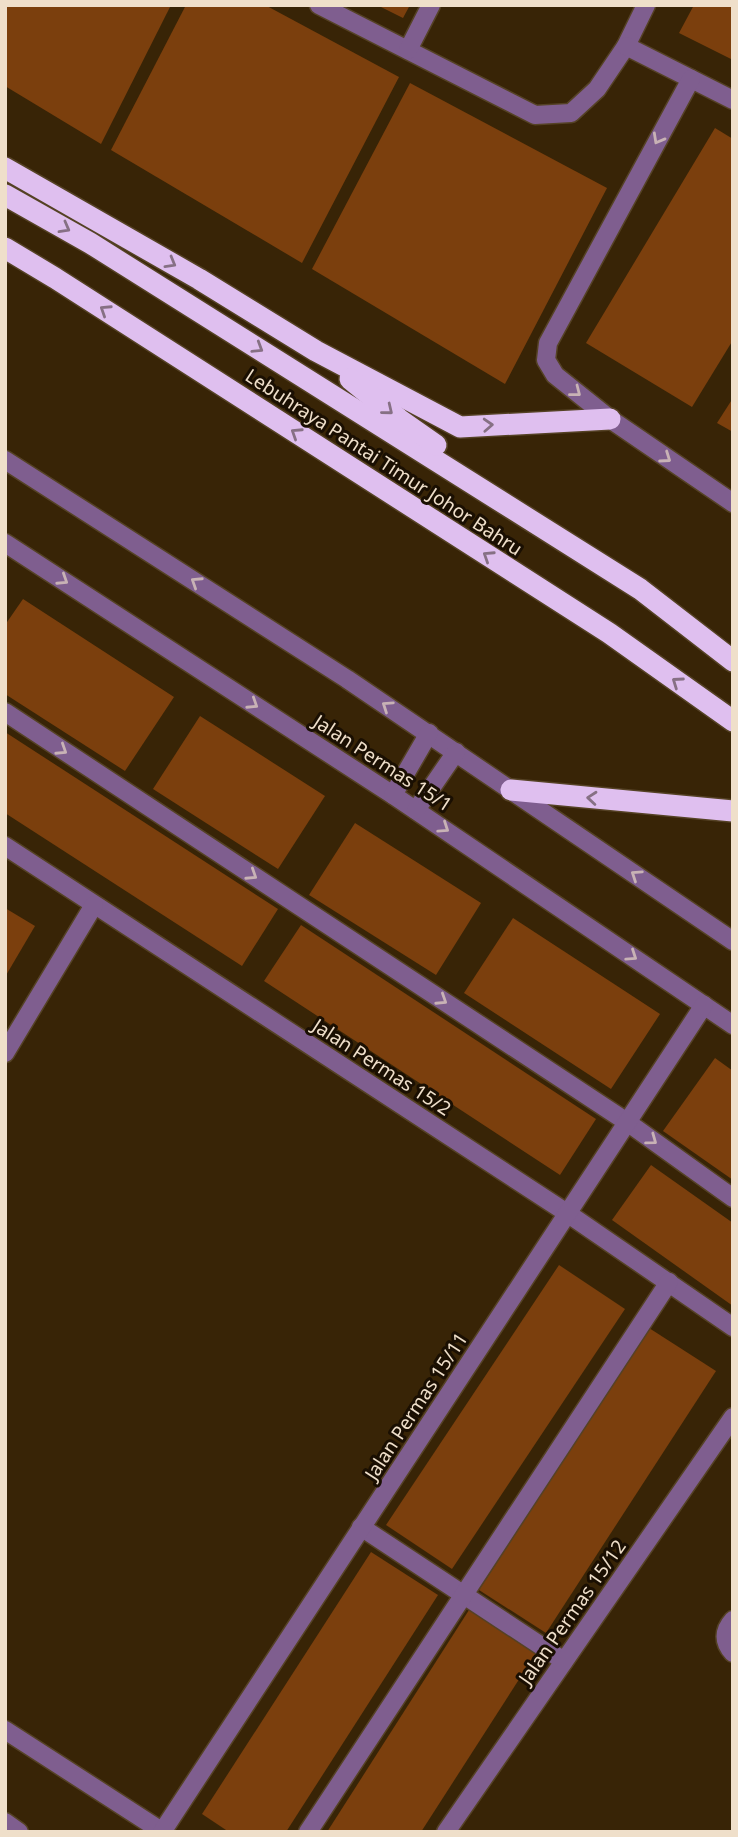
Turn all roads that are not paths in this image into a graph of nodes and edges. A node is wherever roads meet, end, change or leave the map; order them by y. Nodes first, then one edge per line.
1 (319, 5) edge
2 (431, 5) edge
3 (646, 5) edge
4 (626, 46) junction
5 (408, 51) junction
6 (691, 79) junction
7 (733, 100) edge
8 (5, 168) edge
9 (5, 195) edge
10 (5, 248) edge
11 (316, 351) junction
12 (610, 419) junction
13 (5, 460) edge
14 (733, 503) edge
15 (8, 549) edge
16 (640, 589) junction
17 (733, 661) edge
18 (5, 712) edge
19 (733, 721) edge
20 (429, 733) junction
21 (456, 752) junction
22 (511, 790) junction
23 (393, 794) junction
24 (416, 810) junction
25 (733, 811) edge
26 (5, 846) edge
27 (94, 905) junction
28 (733, 941) edge
29 (704, 1004) junction
30 (733, 1025) edge
31 (5, 1053) edge
32 (627, 1122) junction
33 (733, 1198) edge
34 (568, 1213) junction
35 (668, 1282) junction
36 (733, 1327) edge
37 (733, 1417) edge
38 (361, 1527) junction
39 (463, 1594) junction
40 (729, 1627) edge
41 (733, 1653) edge
42 (564, 1661) junction
43 (5, 1730) edge
44 (5, 1822) edge
45 (19, 1832) edge
46 (163, 1832) edge
47 (308, 1832) edge
48 (446, 1832) edge

1 - 5 street
2 - 5 street
3 - 4 street
4 - 5 street
4 - 6 street
6 - 7 street
6 -> 12 street
8 -> 11 highway
9 -> 16 highway, Lebuhraya Pantai Timur Johor Bahru
19 -> 10 highway, Lebuhraya Pantai Timur Johor Bahru
11 -> 12 highway
11 -> 16 highway
12 -> 14 street
20 -> 13 street
15 -> 23 street, Jalan Permas 15/1
16 - 17 highway, Lebuhraya Pantai Timur Johor Bahru
18 -> 32 street
20 - 21 street
20 - 23 street
21 - 22 street
21 - 24 street
25 -> 22 highway
28 -> 22 street
23 - 24 street, Jalan Permas 15/1
24 -> 29 street, Jalan Permas 15/1
26 - 27 street, Jalan Permas 15/2
27 - 31 street
27 - 34 street, Jalan Permas 15/2
29 - 30 street, Jalan Permas 15/1
29 - 32 street, Jalan Permas 15/11
32 -> 33 street
32 - 34 street, Jalan Permas 15/11
34 - 35 street, Jalan Permas 15/2
34 - 38 street, Jalan Permas 15/11
35 - 36 street, Jalan Permas 15/2
35 - 39 street
37 - 42 street, Jalan Permas 15/12
38 - 39 street
38 - 46 street, Jalan Permas 15/11
39 - 42 street
39 - 47 street
40 - 41 street
42 - 48 street, Jalan Permas 15/12
43 - 46 street
44 - 45 street

